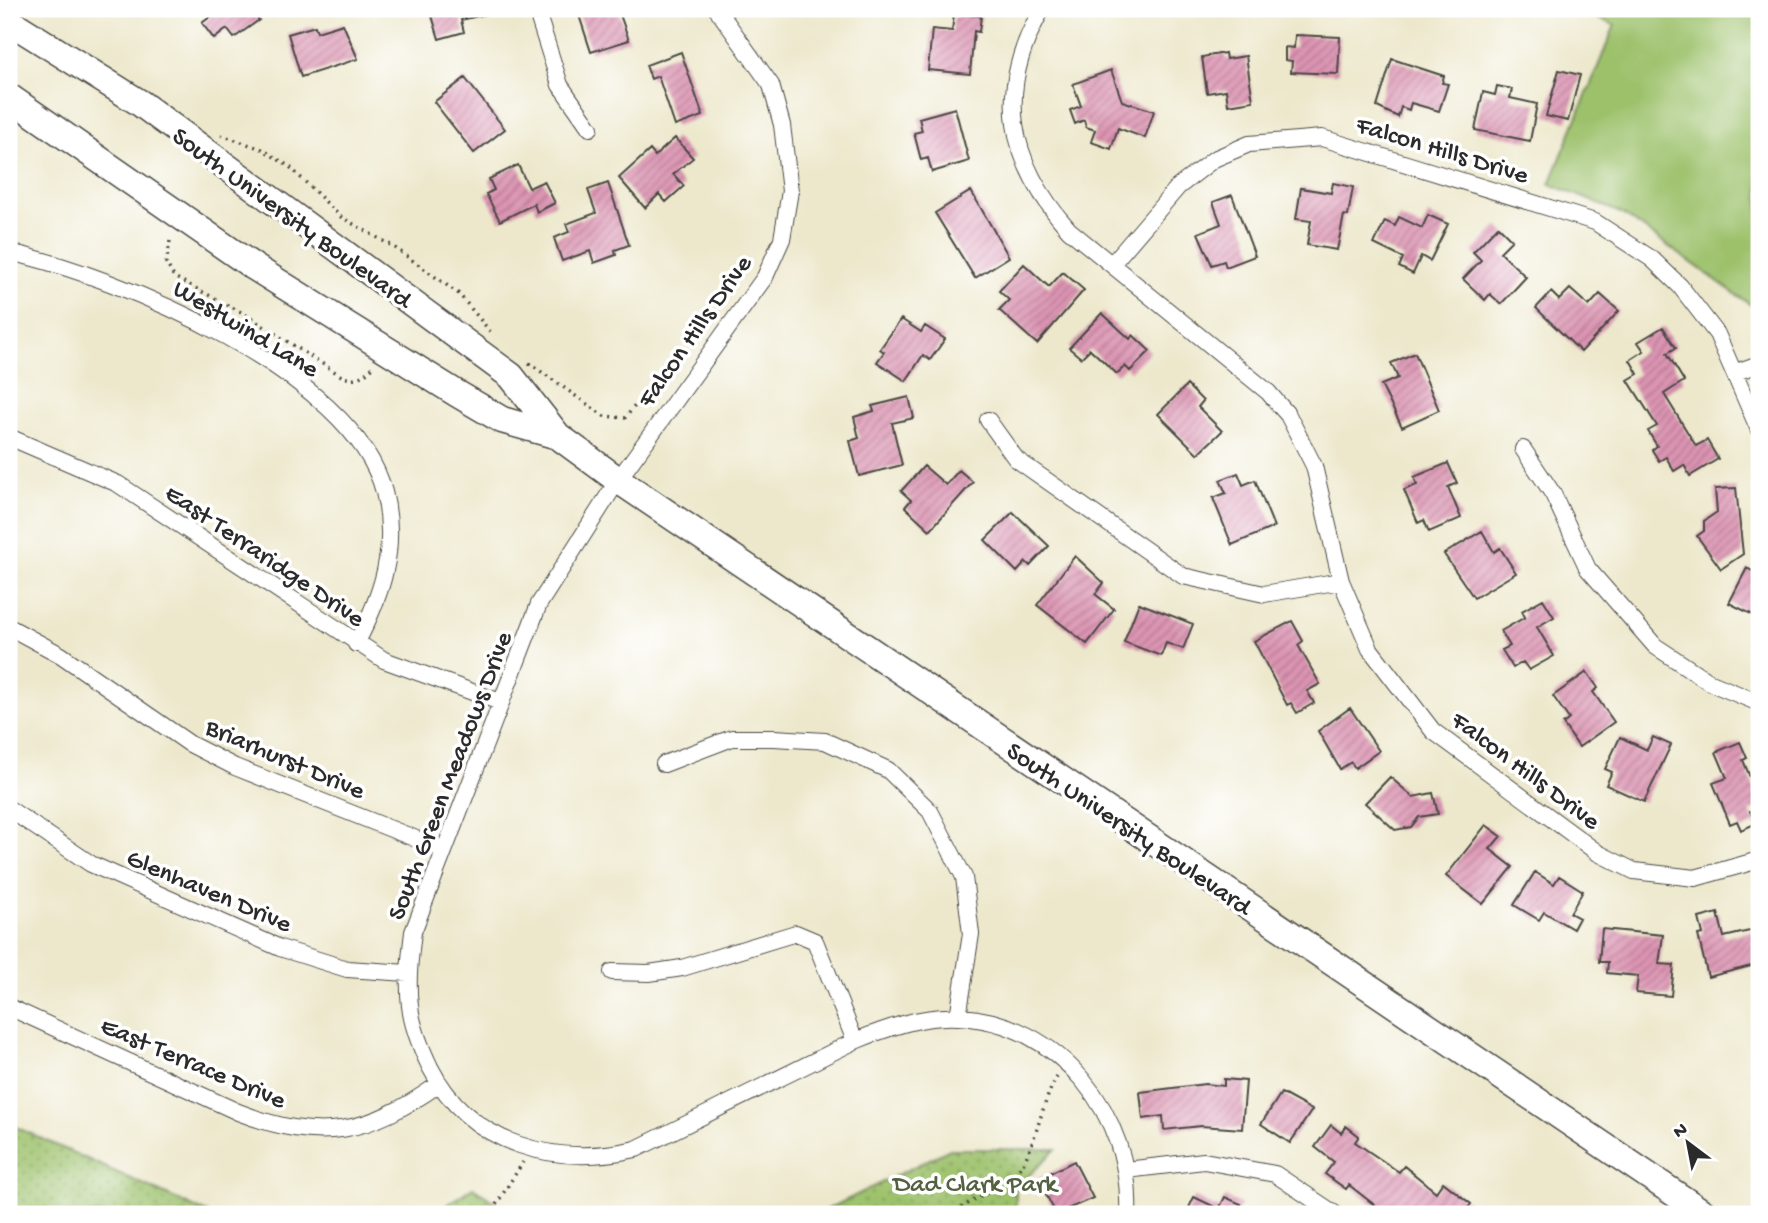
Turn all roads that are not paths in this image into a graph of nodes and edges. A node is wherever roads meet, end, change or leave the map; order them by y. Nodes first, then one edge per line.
1 (536, 9) edge
2 (717, 9) edge
3 (1042, 9) edge
4 (9, 21) edge
5 (9, 97) edge
6 (590, 128) dead end
7 (9, 253) edge
8 (1112, 264) junction
9 (1759, 364) edge
10 (1737, 372) junction
11 (988, 420) dead end
12 (1759, 430) edge
13 (558, 436) junction
14 (9, 437) edge
15 (1523, 449) dead end
16 (618, 480) junction
17 (1341, 581) junction
18 (9, 627) edge
19 (356, 644) junction
20 (500, 702) junction
21 (1759, 703) edge
22 (664, 764) dead end
23 (9, 809) edge
24 (444, 850) junction
25 (1759, 860) edge
26 (612, 972) dead end
27 (408, 973) junction
28 (9, 1007) edge
29 (958, 1017) junction
30 (855, 1041) junction
31 (439, 1084) junction
32 (1126, 1170) junction
33 (1128, 1214) edge
34 (1335, 1214) edge
35 (1704, 1214) edge

1 - 6 street
2 - 16 street, Falcon Hills Drive
3 - 8 street, Falcon Hills Drive
4 - 13 main road, South University Boulevard
5 - 13 main road, South University Boulevard
7 - 19 street, Westwind Lane
8 - 10 street, Falcon Hills Drive
8 - 17 street, Falcon Hills Drive
9 - 10 street
10 - 12 street, Falcon Hills Drive
11 - 17 street
13 - 16 main road, South University Boulevard
14 - 19 street, East Terraridge Drive
15 - 21 street
16 - 20 street, South Green Meadows Drive
16 - 35 main road, South University Boulevard
17 - 25 street, Falcon Hills Drive
18 - 24 street, Briarhurst Drive
19 - 20 street, East Terraridge Drive
20 - 24 street, South Green Meadows Drive
22 - 29 street
23 - 27 street, Glenhaven Drive
24 - 27 street, South Green Meadows Drive
26 - 30 street
27 - 31 street, South Green Meadows Drive
28 - 31 street, East Terrace Drive
29 - 30 street, South Green Meadows Drive
29 - 32 street, South Green Meadows Drive
30 - 31 street, South Green Meadows Drive
32 - 33 street, South Green Meadows Drive
32 - 34 street

